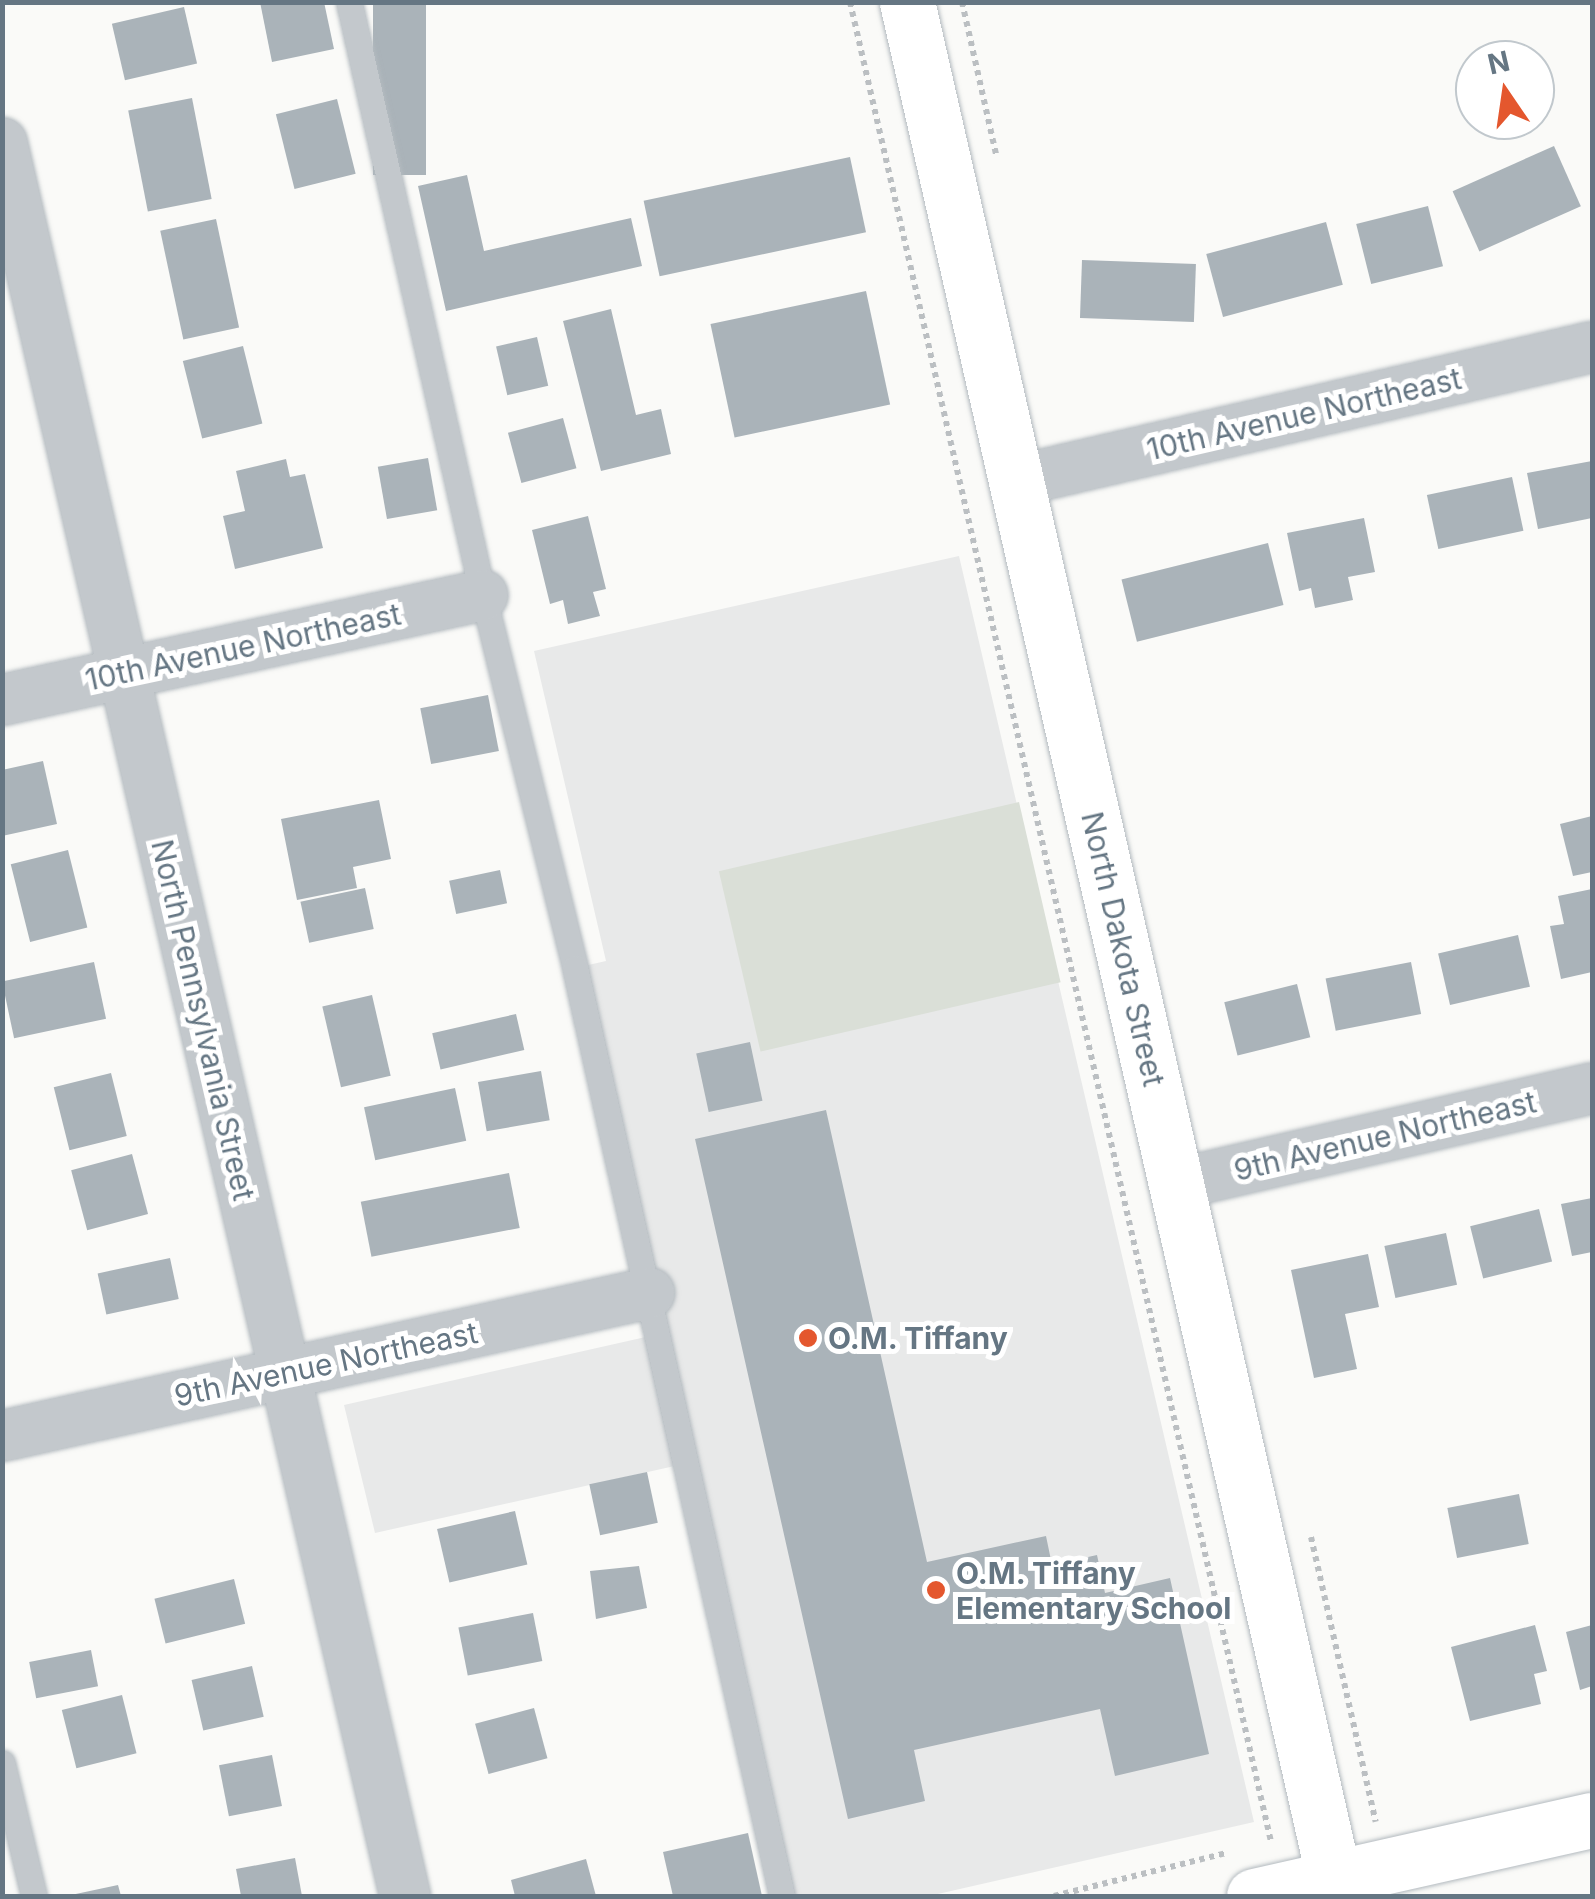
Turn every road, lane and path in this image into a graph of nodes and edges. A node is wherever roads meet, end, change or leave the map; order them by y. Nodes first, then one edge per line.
1 (349, 2) edge
2 (850, 2) edge
3 (907, 2) edge
4 (2, 143) edge
5 (1592, 347) edge
6 (1016, 481) junction
7 (483, 595) junction
8 (125, 673) junction
9 (2, 700) edge
10 (1592, 1088) edge
11 (1177, 1184) junction
12 (649, 1293) junction
13 (283, 1374) junction
14 (2, 1436) edge
15 (2, 1763) edge
16 (1592, 1820) edge
17 (1246, 1865) edge
18 (1336, 1888) edge
19 (34, 1896) edge
20 (405, 1896) edge
21 (782, 1896) edge
22 (1054, 1896) edge

1 - 7 lane
2 - 17 path
3 - 6 street, North Dakota Street
4 - 8 street, North Pennsylvania Street
5 - 6 street, 10th Avenue Northeast
6 - 11 street, North Dakota Street
7 - 8 street, 10th Avenue Northeast
7 - 12 lane
8 - 9 street, 10th Avenue Northeast
8 - 13 street, North Pennsylvania Street
10 - 11 street, 9th Avenue Northeast
11 - 18 street, North Dakota Street
12 - 13 street, 9th Avenue Northeast
12 - 21 lane
13 - 14 street, 9th Avenue Northeast
13 - 20 street, North Pennsylvania Street
15 - 19 lane
16 - 18 street
17 - 18 street
17 - 22 path

